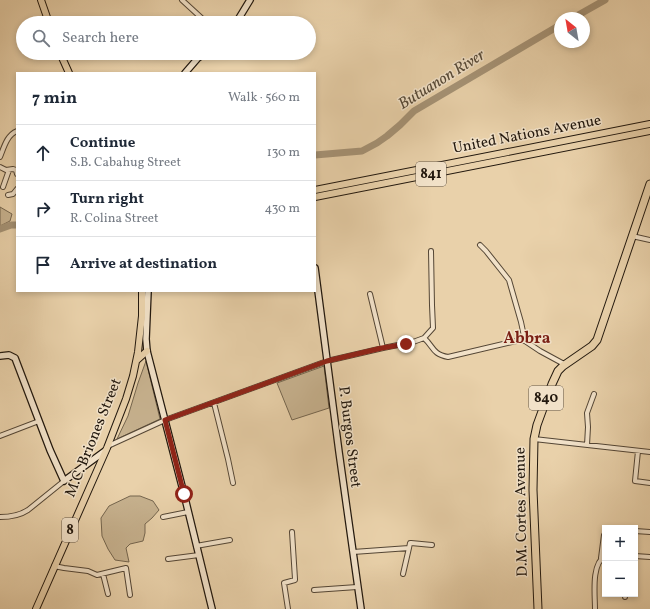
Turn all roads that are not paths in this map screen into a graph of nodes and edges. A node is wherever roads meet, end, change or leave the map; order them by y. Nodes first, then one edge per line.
1 (41, 0) edge
2 (182, 0) edge
3 (250, 0) edge
4 (47, 16) edge
5 (199, 16) edge
6 (241, 16) edge
7 (63, 60) edge
8 (196, 60) edge
9 (67, 72) edge
10 (186, 72) edge
11 (650, 124) edge
12 (16, 131) edge
13 (650, 131) edge
14 (0, 157) edge
15 (0, 168) edge
16 (9, 170) junction
17 (16, 170) edge
18 (650, 184) edge
19 (3, 187) dead end
20 (316, 190) edge
21 (316, 196) edge
22 (632, 236) junction
23 (650, 240) edge
24 (480, 245) dead end
25 (431, 251) dead end
26 (316, 276) edge
27 (144, 292) edge
28 (144, 292) edge
29 (370, 294) dead end
30 (424, 338) junction
31 (525, 341) junction
32 (382, 348) junction
33 (147, 351) junction
34 (0, 356) edge
35 (137, 360) junction
36 (327, 361) junction
37 (564, 364) junction
38 (594, 394) dead end
39 (214, 403) junction
40 (165, 420) junction
41 (39, 421) junction
42 (0, 436) edge
43 (534, 439) junction
44 (587, 445) junction
45 (106, 448) junction
46 (638, 451) junction
47 (650, 452) edge
48 (64, 482) junction
49 (233, 483) dead end
50 (650, 483) edge
51 (188, 512) junction
52 (0, 517) edge
53 (163, 517) dead end
54 (638, 530) edge
55 (292, 532) dead end
56 (650, 532) edge
57 (230, 540) dead end
58 (432, 545) dead end
59 (196, 546) junction
60 (409, 548) junction
61 (352, 552) junction
62 (198, 555) junction
63 (638, 556) edge
64 (650, 557) edge
65 (602, 559) edge
66 (168, 560) dead end
67 (54, 566) junction
68 (103, 574) junction
69 (404, 574) dead end
70 (357, 587) junction
71 (314, 590) dead end
72 (108, 594) dead end
73 (130, 595) dead end
74 (36, 609) edge
75 (212, 609) edge
76 (288, 609) edge
77 (361, 609) edge
78 (538, 609) edge
79 (596, 609) edge

1 - 4 main road
2 - 5 street
3 - 6 street
7 - 9 main road
8 - 10 street
11 - 20 main road, United Nations Avenue / 841
12 - 14 street
13 - 21 main road, United Nations Avenue / 841
15 - 16 street
16 - 17 street
16 - 19 street
18 - 22 highway, D.M. Cortes Avenue / 840
22 - 23 street
22 - 37 highway, D.M. Cortes Avenue / 840
24 - 31 street
25 - 30 street
26 - 36 street, P. Burgos Street
27 - 33 street
28 - 35 main road, M.C. Briones Street / 8
29 - 32 street
30 - 31 street
30 - 32 street
31 - 37 street
32 - 36 street
33 - 35 main road
33 - 40 street
34 - 41 street
35 - 45 main road, M.C. Briones Street / 8
36 - 39 street
36 - 61 street, P. Burgos Street
37 - 43 highway, D.M. Cortes Avenue / 840
38 - 44 street
39 - 40 street
39 - 49 street
40 - 45 street
40 - 51 street
41 - 42 street
41 - 48 street
43 - 44 street
43 - 78 highway, D.M. Cortes Avenue / 840
44 - 46 street
45 - 48 street
45 - 67 main road, M.C. Briones Street / 8
46 - 47 street
46 - 50 street
48 - 52 street
51 - 53 street
51 - 59 street
54 - 56 street
55 - 76 street
57 - 59 street
58 - 60 street
59 - 62 street
60 - 61 street
60 - 69 street
61 - 70 street, P. Burgos Street
62 - 66 street
62 - 75 street
63 - 64 street
65 - 79 street
67 - 68 street
67 - 74 main road, M.C. Briones Street / 8
68 - 72 street
68 - 73 street
70 - 71 street
70 - 77 street, P. Burgos Street

